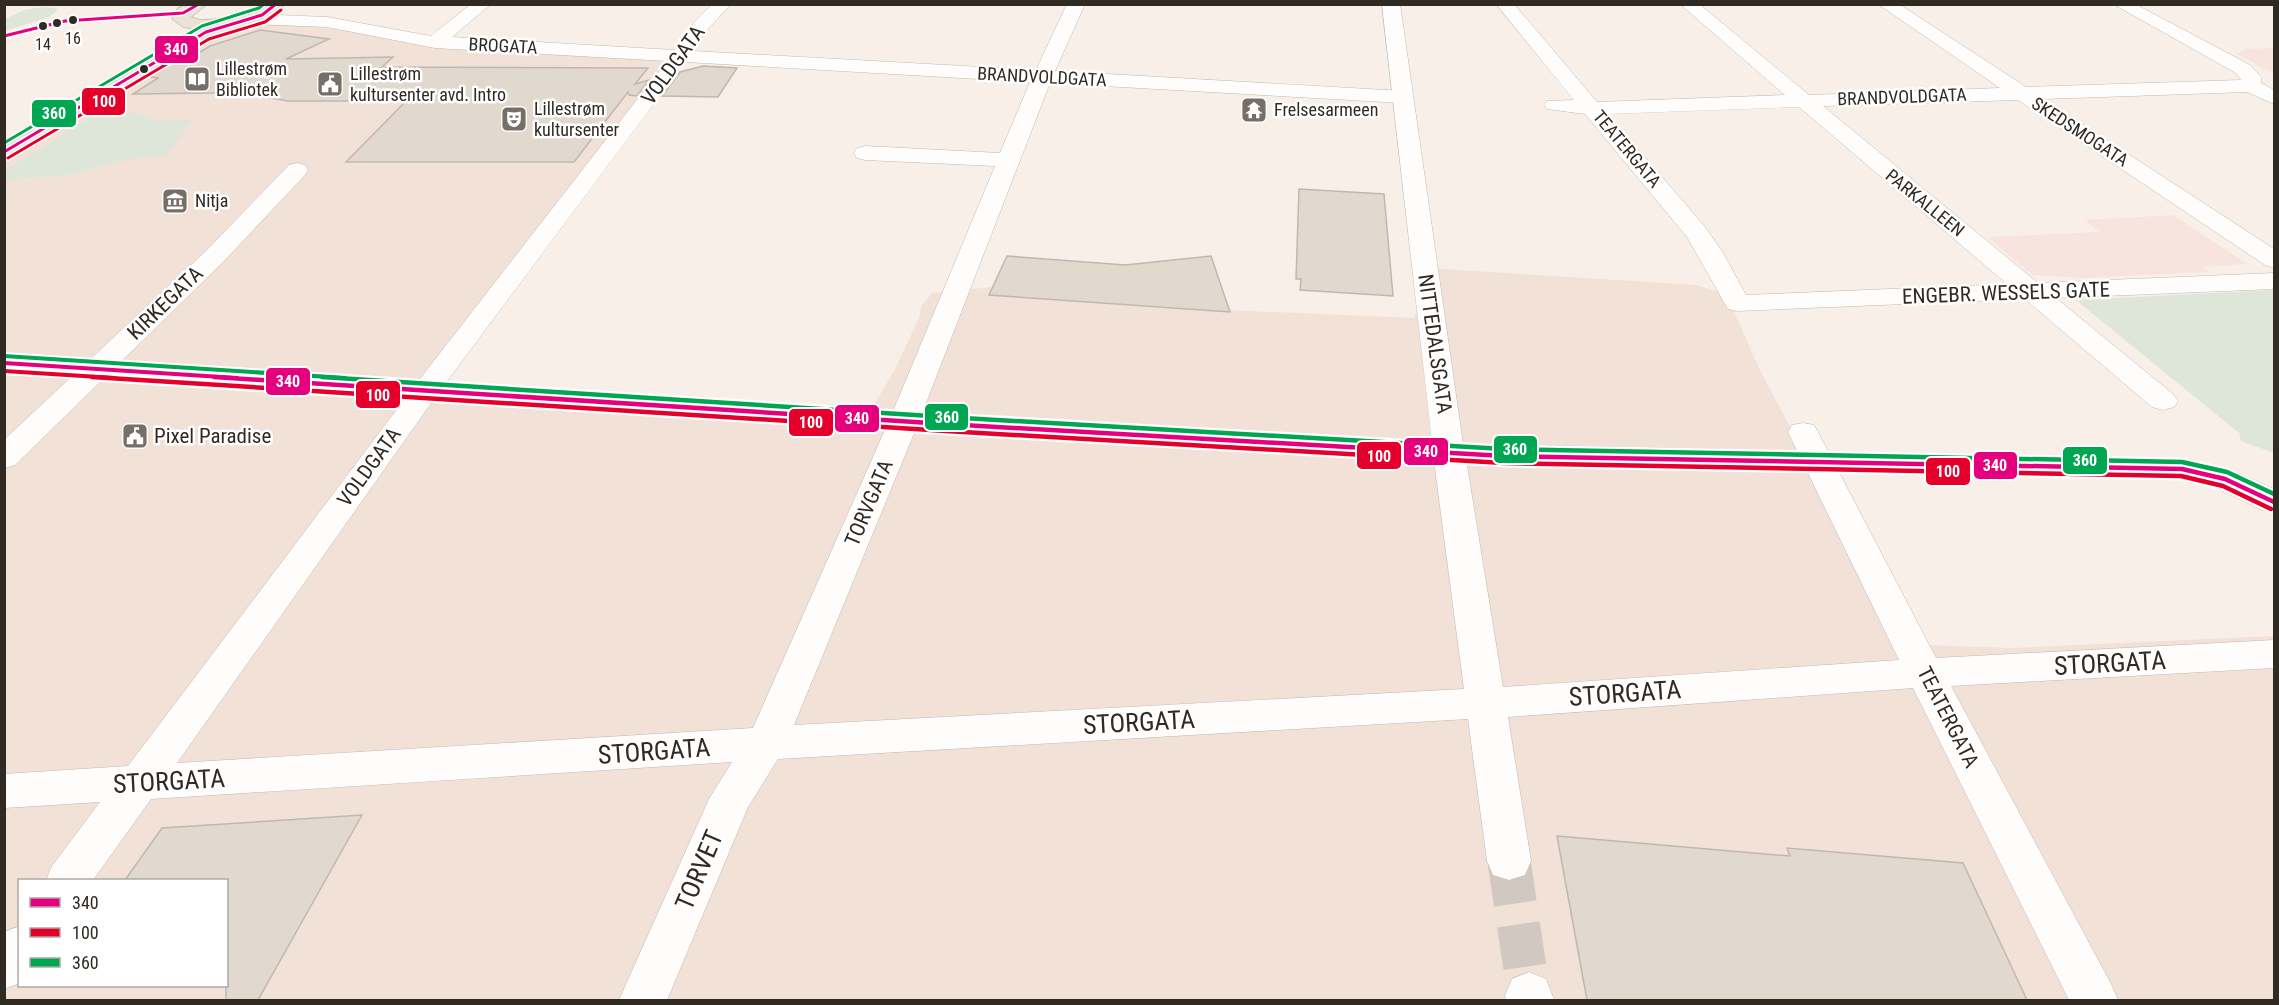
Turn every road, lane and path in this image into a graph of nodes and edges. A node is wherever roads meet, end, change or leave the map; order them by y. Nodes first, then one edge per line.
1 (483, 4) edge
2 (723, 4) edge
3 (1076, 4) edge
4 (1391, 4) edge
5 (1504, 4) edge
6 (1688, 4) edge
7 (1886, 4) edge
8 (2121, 4) edge
9 (276, 6) edge
10 (192, 11) edge
11 (251, 19) junction
12 (327, 22) junction
13 (224, 25) junction
14 (435, 42) junction
15 (681, 56) junction
16 (1041, 81) junction
17 (2251, 86) junction
18 (2020, 93) junction
19 (1403, 97) junction
20 (2274, 98) edge
21 (1802, 101) junction
22 (1554, 105) dead end
23 (1592, 108) junction
24 (4, 133) edge
25 (4, 152) edge
26 (865, 153) dead end
27 (1008, 160) junction
28 (297, 170) dead end
29 (2274, 260) edge
30 (2274, 281) edge
31 (2033, 292) junction
32 (1737, 303) joint
33 (4, 363) edge
34 (97, 369) junction
35 (426, 390) junction
36 (2163, 401) dead end
37 (904, 421) junction
38 (1811, 447) junction
39 (1449, 453) junction
40 (4, 458) edge
41 (2274, 502) edge
42 (2274, 654) edge
43 (1926, 673) junction
44 (1485, 703) junction
45 (766, 744) junction
46 (139, 783) junction
47 (4, 791) edge
48 (1509, 861) tunnel mouth
49 (69, 879) edge
50 (18, 949) edge
51 (4, 967) edge
52 (643, 1000) edge
53 (2094, 1000) edge

1 - 14 street
2 - 15 street, VOLDGATA
3 - 16 street, TORVGATA
4 - 19 street, NITTEDALSGATA
5 - 23 street, TEATERGATA
6 - 21 street, PARKALLEEN
7 - 18 street, SKEDSMOGATA
8 - 17 street
9 - 11 main road
9 - 12 street, BROGATA
10 - 13 main road
10 - 24 main road
11 - 12 street, BROGATA
11 - 13 main road
12 - 14 street, BROGATA
13 - 25 main road
14 - 15 street, BROGATA
15 - 16 street, BRANDVOLDGATA
15 - 35 street, VOLDGATA
16 - 19 street, BRANDVOLDGATA
16 - 27 street, TORVGATA
17 - 18 street, BRANDVOLDGATA
17 - 20 street
18 - 21 street, BRANDVOLDGATA
18 - 29 street, SKEDSMOGATA
19 - 39 street, NITTEDALSGATA
21 - 23 street, BRANDVOLDGATA
21 - 31 street, PARKALLEEN
22 - 23 street, BRANDVOLDGATA
23 - 32 street, TEATERGATA
26 - 27 street
27 - 37 street, TORVGATA
28 - 34 street, KIRKEGATA
30 - 31 street, ENGEBR. WESSELS GATE
31 - 32 street, ENGEBR. WESSELS GATE
31 - 36 street, PARKALLEEN
33 - 34 street
34 - 35 street
34 - 40 street, KIRKEGATA
35 - 37 street
35 - 46 street, VOLDGATA
37 - 39 street
37 - 45 street, TORVGATA
38 - 39 street
38 - 41 street
38 - 43 street, TEATERGATA
39 - 44 street, NITTEDALSGATA
42 - 43 street, STORGATA
43 - 44 street, STORGATA
43 - 53 street, TEATERGATA
44 - 45 street, STORGATA
44 - 48 street, NITTEDALSGATA
45 - 46 street, STORGATA
45 - 52 street, TORVET
46 - 47 street, STORGATA
46 - 49 street, VOLDGATA
50 - 51 street

